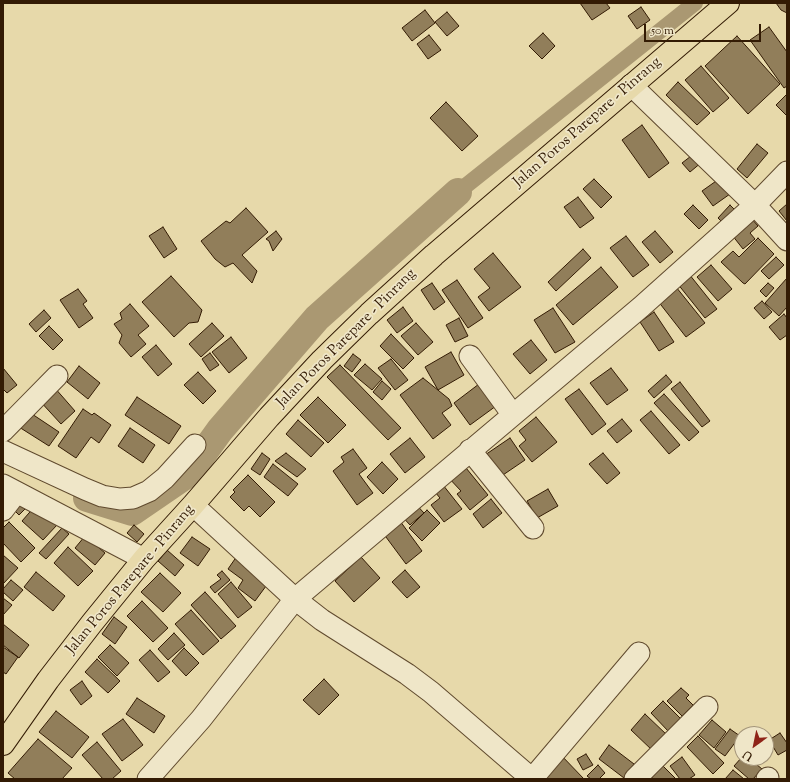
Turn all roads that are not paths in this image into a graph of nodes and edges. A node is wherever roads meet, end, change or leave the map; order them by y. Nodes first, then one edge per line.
1 (728, 3) edge
2 (631, 85) junction
3 (787, 172) edge
4 (755, 205) junction
5 (787, 240) edge
6 (470, 356) dead end
7 (57, 376) dead end
8 (513, 415) junction
9 (3, 431) edge
10 (195, 445) dead end
11 (3, 450) edge
12 (470, 450) junction
13 (9, 489) edge
14 (193, 505) junction
15 (3, 510) edge
16 (534, 528) dead end
17 (144, 559) junction
18 (295, 599) junction
19 (639, 653) dead end
20 (707, 707) dead end
21 (3, 744) edge
22 (148, 779) edge
23 (532, 779) edge
24 (635, 779) edge

1 - 2 highway, Jalan Poros Parepare - Pinrang
2 - 4 street
2 - 14 highway, Jalan Poros Parepare - Pinrang
3 - 4 street
4 - 5 street
4 - 8 street
6 - 8 street
7 - 9 street
8 - 12 street
10 - 11 street
12 - 16 street
12 - 18 street
13 - 15 street
13 - 17 street
14 - 17 highway, Jalan Poros Parepare - Pinrang
14 - 18 street
17 - 21 highway, Jalan Poros Parepare - Pinrang
18 - 22 street
18 - 23 street
19 - 23 street
20 - 24 street

